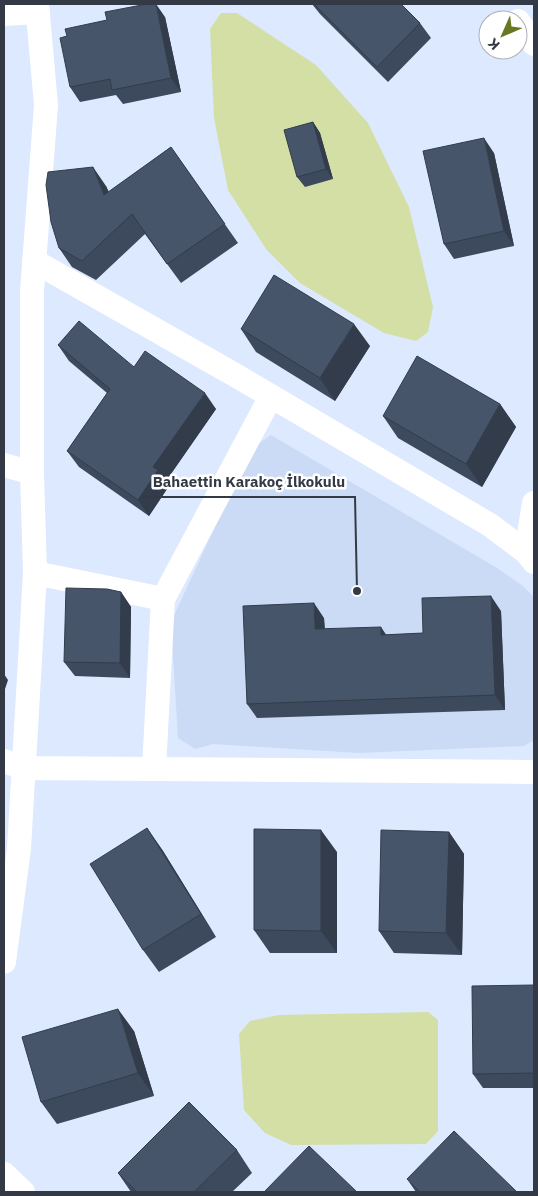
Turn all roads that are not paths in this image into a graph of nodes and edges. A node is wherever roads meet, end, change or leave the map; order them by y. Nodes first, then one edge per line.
1 (37, 8) edge
2 (4, 14) edge
3 (34, 261) junction
4 (271, 396) junction
5 (4, 465) edge
6 (32, 473) junction
7 (534, 503) edge
8 (531, 555) edge
9 (35, 573) junction
10 (164, 600) junction
11 (14, 765) edge
12 (154, 769) junction
13 (534, 772) edge
14 (4, 962) edge
15 (4, 1174) edge
16 (23, 1192) edge

1 - 2 street
1 - 3 street
3 - 4 street
3 - 6 street
4 - 8 street
4 - 10 street
5 - 6 street
6 - 9 street
7 - 8 street
9 - 10 street
9 - 11 street
10 - 12 street
11 - 12 street
11 - 14 street
12 - 13 street
15 - 16 street

